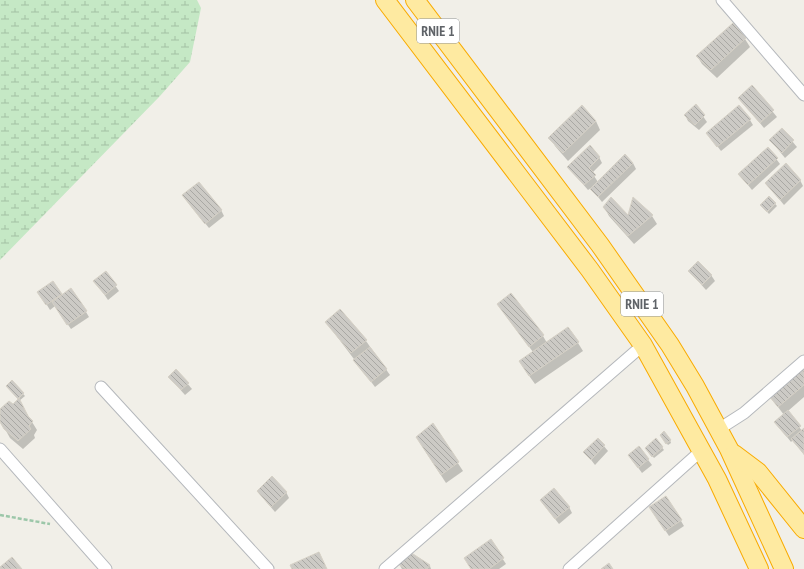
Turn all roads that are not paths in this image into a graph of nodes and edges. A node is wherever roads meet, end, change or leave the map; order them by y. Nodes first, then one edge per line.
1 (385, 0) edge
2 (415, 0) edge
3 (722, 0) edge
4 (804, 95) edge
5 (643, 345) junction
6 (804, 361) edge
7 (101, 387) dead end
8 (719, 429) junction
9 (0, 449) edge
10 (729, 449) junction
11 (702, 450) junction
12 (804, 529) edge
13 (756, 568) edge
14 (106, 569) edge
15 (268, 569) edge
16 (385, 569) edge
17 (569, 569) edge
18 (784, 569) edge

1 - 5 highway, RNIE 1
2 - 8 highway, RNIE 1
3 - 4 street
5 - 11 highway, RNIE 1
5 - 16 street
6 - 8 street
7 - 15 street
8 - 10 highway, RNIE 1
9 - 14 street
10 - 12 highway
10 - 18 highway, RNIE 1
11 - 13 highway, RNIE 1
11 - 17 street

